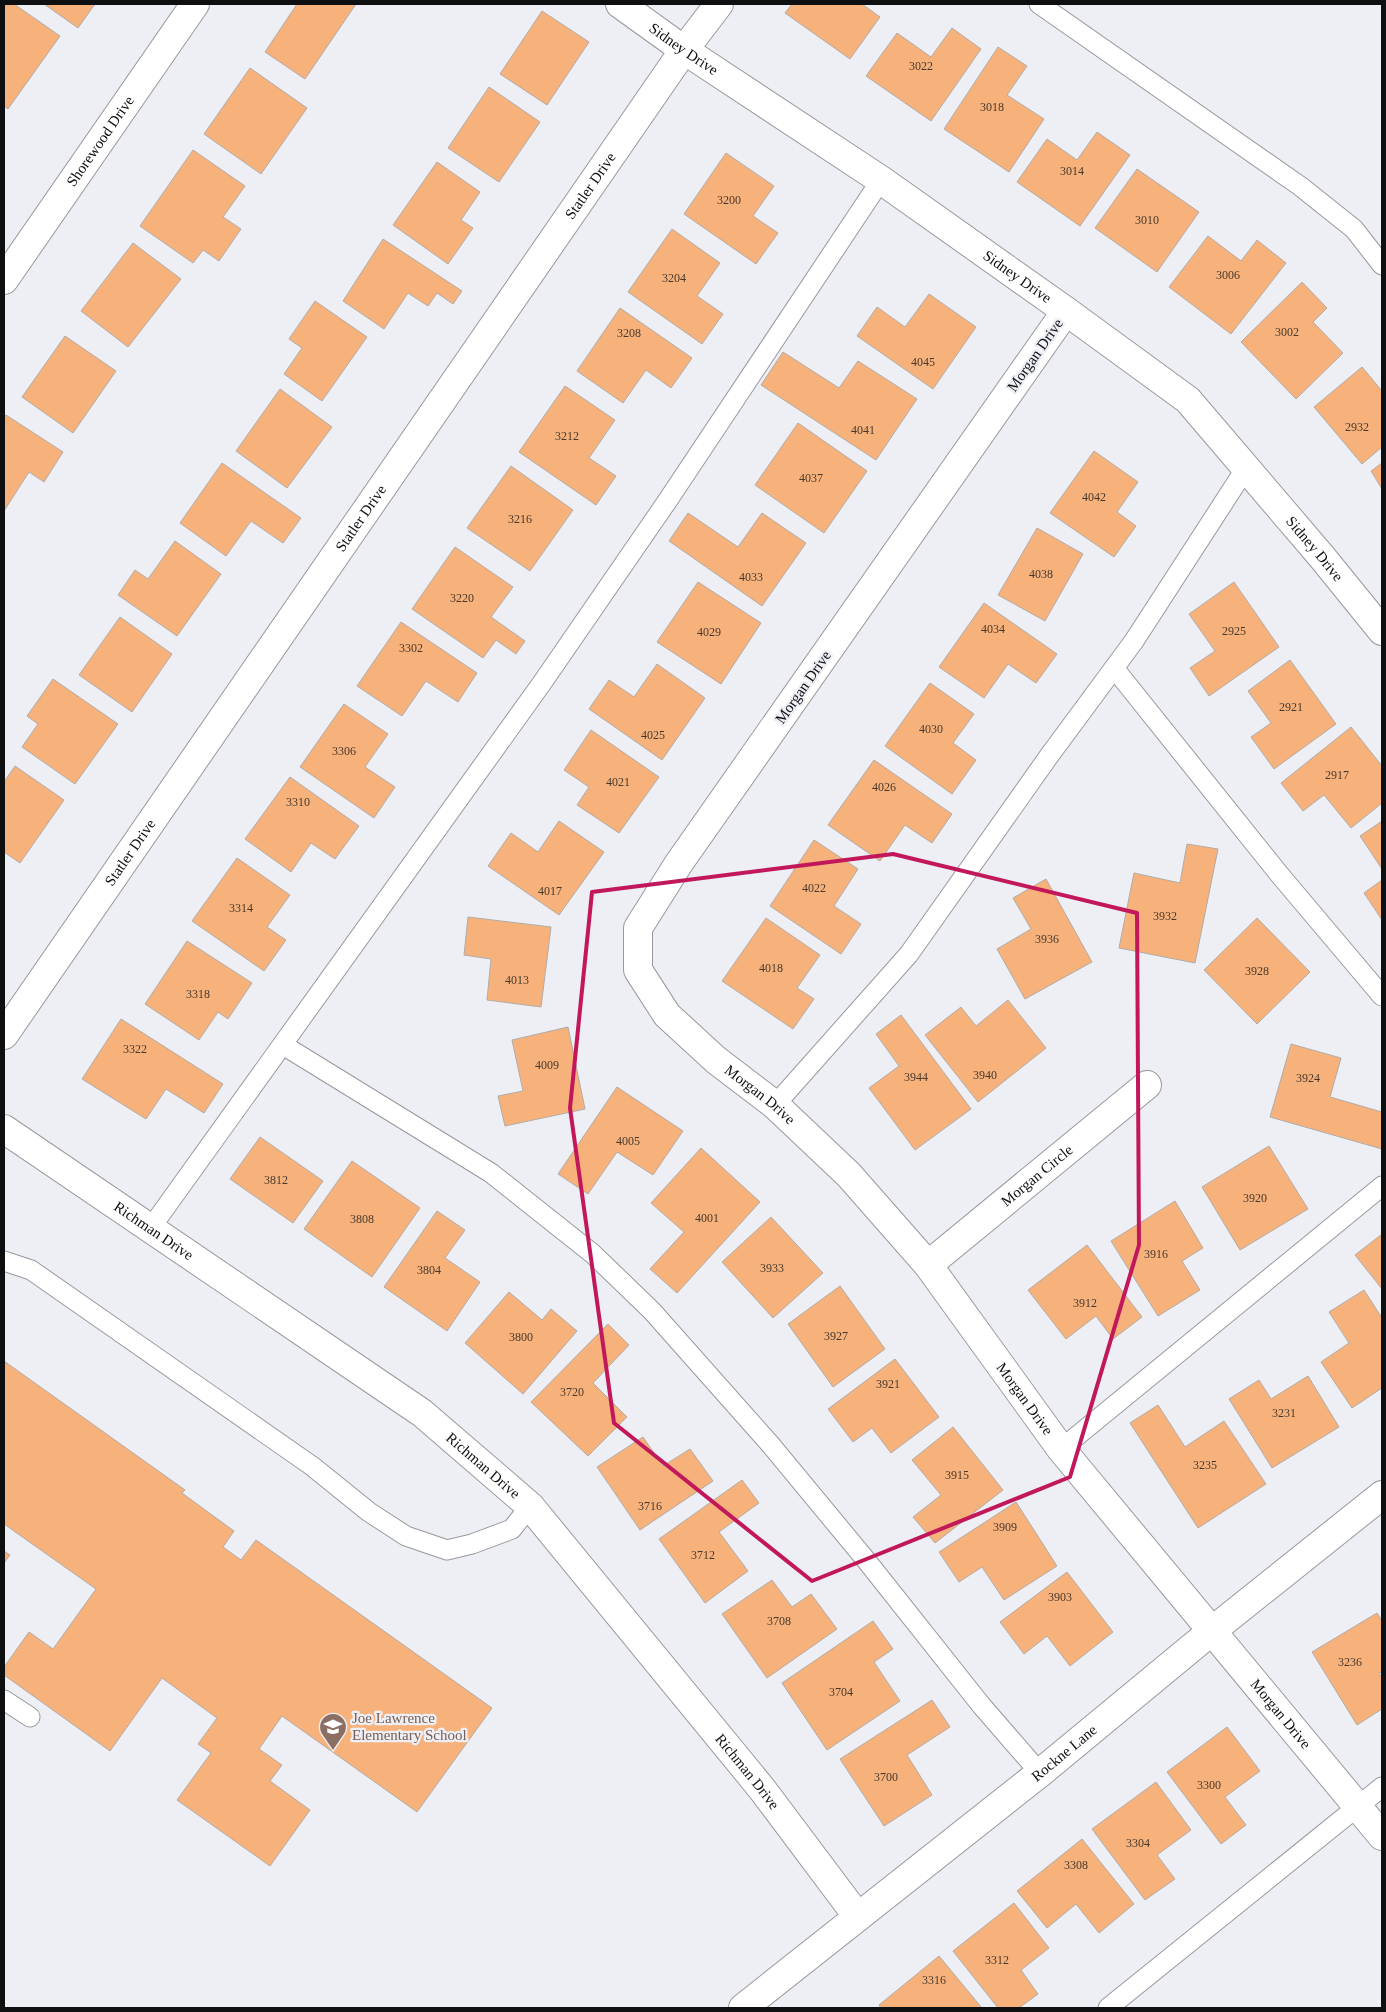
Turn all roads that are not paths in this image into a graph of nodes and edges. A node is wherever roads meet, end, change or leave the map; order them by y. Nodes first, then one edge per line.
1 (195, 4) edge
2 (620, 4) edge
3 (719, 4) edge
4 (1039, 4) edge
5 (684, 50) junction
6 (881, 180) junction
7 (1382, 265) edge
8 (4, 280) edge
9 (1066, 311) junction
10 (1246, 468) junction
11 (1382, 632) edge
12 (1114, 668) junction
13 (1382, 996) edge
14 (4, 1035) edge
15 (282, 1045) junction
16 (1148, 1086) dead end
17 (775, 1105) junction
18 (4, 1129) edge
19 (1382, 1186) edge
20 (150, 1229) junction
21 (4, 1261) edge
22 (928, 1265) junction
23 (1062, 1449) junction
24 (1382, 1495) edge
25 (530, 1506) junction
26 (1213, 1630) junction
27 (4, 1700) edge
28 (30, 1717) dead end
29 (1040, 1773) junction
30 (1382, 1787) edge
31 (1359, 1806) junction
32 (1382, 1836) edge
33 (858, 1917) junction
34 (743, 2008) edge
35 (1108, 2008) edge

1 - 8 street, Shorewood Drive
2 - 5 street, Sidney Drive
3 - 5 street, Statler Drive
4 - 7 lane
5 - 6 street, Sidney Drive
5 - 14 street, Statler Drive
6 - 9 street, Sidney Drive
6 - 15 lane
9 - 10 street, Sidney Drive
9 - 17 street, Morgan Drive
10 - 11 street, Sidney Drive
10 - 12 lane
12 - 13 lane
12 - 17 lane
15 - 20 lane
15 - 29 lane
16 - 22 street, Morgan Circle
17 - 22 street, Morgan Drive
18 - 20 street, Richman Drive
19 - 23 lane
20 - 25 street, Richman Drive
21 - 25 lane
22 - 23 street, Morgan Drive
23 - 26 street, Morgan Drive
24 - 26 street, Rockne Lane
25 - 33 street, Richman Drive
26 - 29 street, Rockne Lane
26 - 31 street, Morgan Drive
27 - 28 lane
29 - 33 street, Rockne Lane
30 - 31 lane
31 - 32 street, Morgan Drive
31 - 35 lane
33 - 34 street, Rockne Lane

